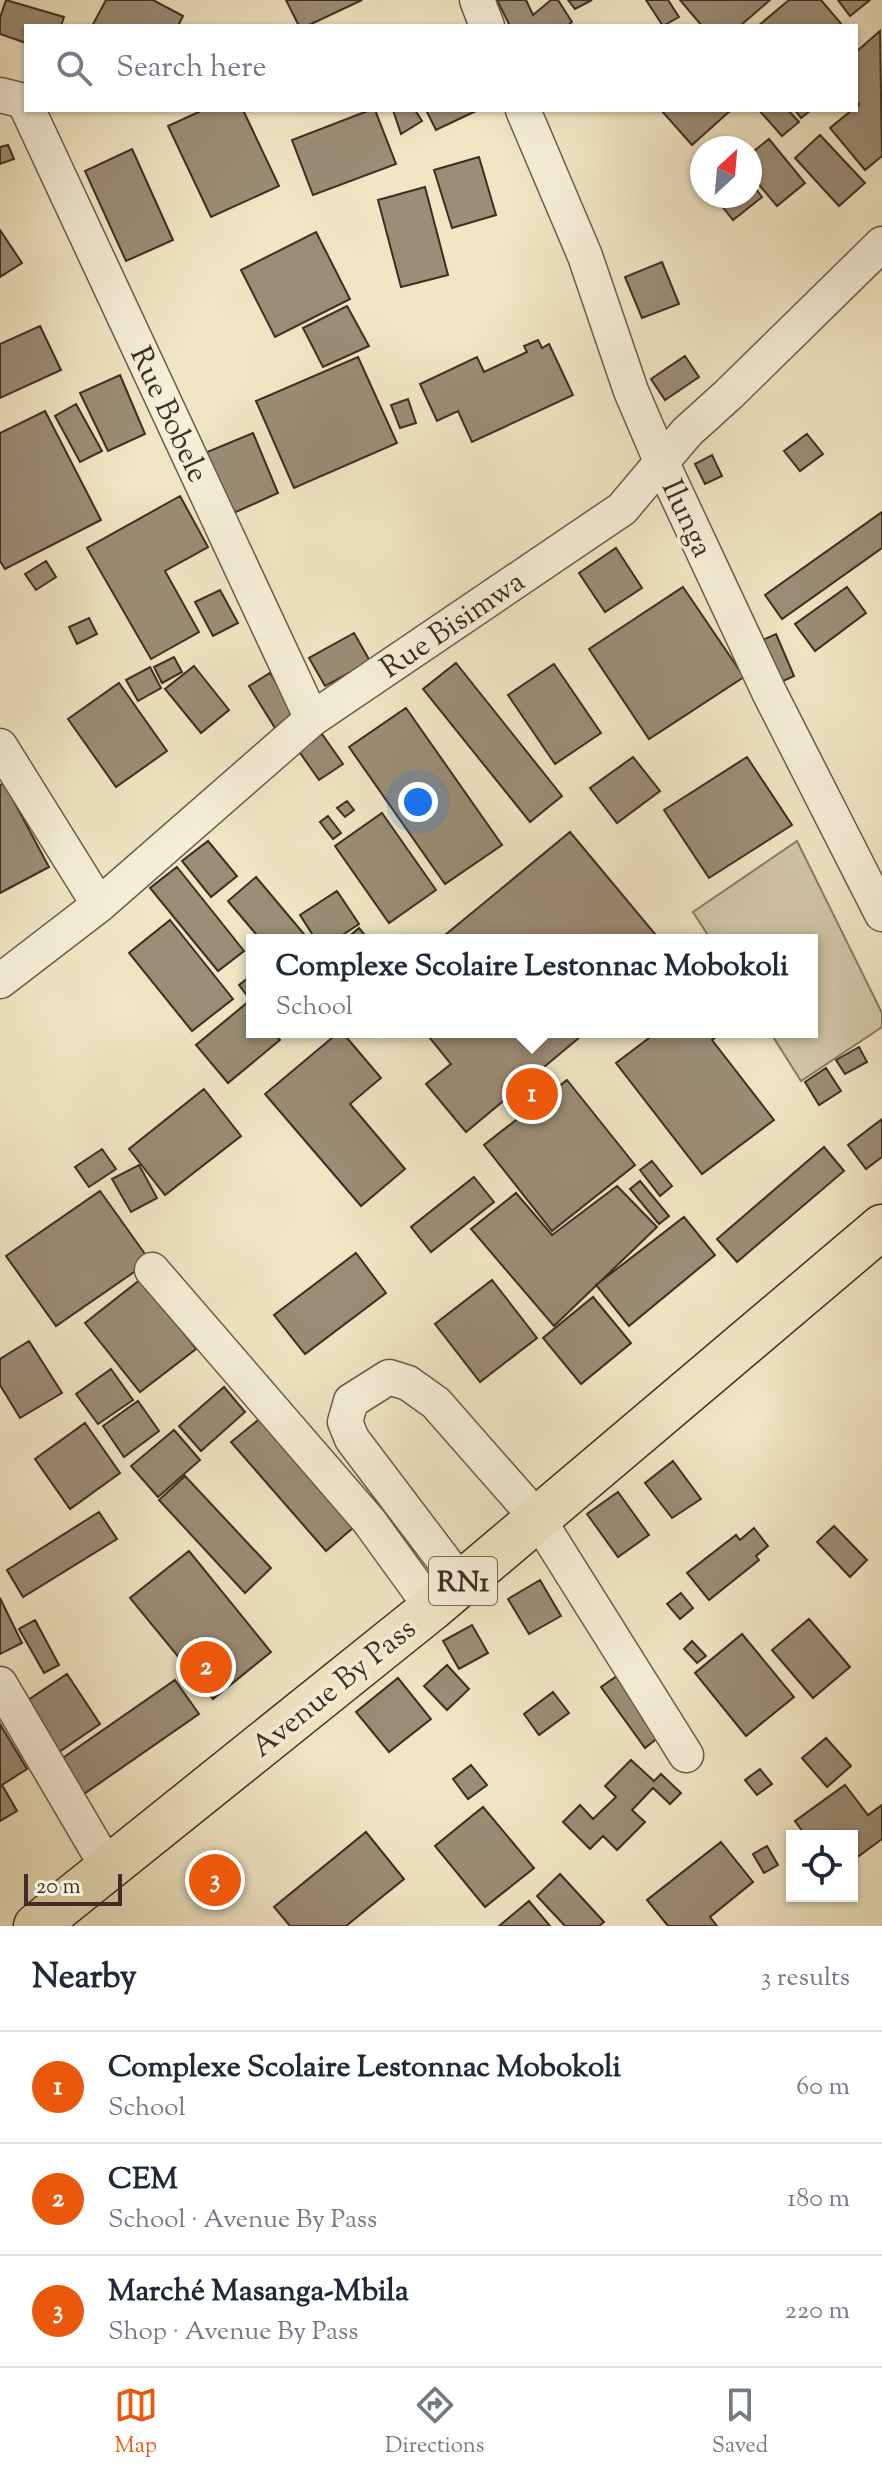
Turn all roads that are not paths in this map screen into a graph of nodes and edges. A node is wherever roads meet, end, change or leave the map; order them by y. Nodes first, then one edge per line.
1 (477, 0) edge
2 (486, 24) edge
3 (0, 95) edge
4 (24, 101) edge
5 (29, 112) edge
6 (524, 112) edge
7 (882, 244) edge
8 (661, 461) junction
9 (312, 719) junction
10 (0, 746) edge
11 (99, 905) junction
12 (882, 914) edge
13 (0, 981) edge
14 (882, 1227) edge
15 (152, 1270) dead end
16 (538, 1519) junction
17 (446, 1595) junction
18 (0, 1684) edge
19 (686, 1755) dead end
20 (108, 1868) junction
21 (36, 1926) edge

1 - 2 street
3 - 4 street, Rue Bobele
5 - 9 street, Rue Bobele
6 - 8 street, Ilunga
7 - 8 street, Rue Bisimwa
8 - 9 street, Rue Bisimwa
8 - 12 street, Ilunga
9 - 11 street, Rue Bisimwa
10 - 11 street
11 - 13 street, Rue Bisimwa
14 - 16 highway, Avenue By Pass / RN1
15 - 17 street
16 - 17 highway, Avenue By Pass / RN1
16 - 17 street
16 - 19 street
17 - 20 highway, Avenue By Pass / RN1
18 - 20 street
20 - 21 highway, Avenue By Pass / RN1

